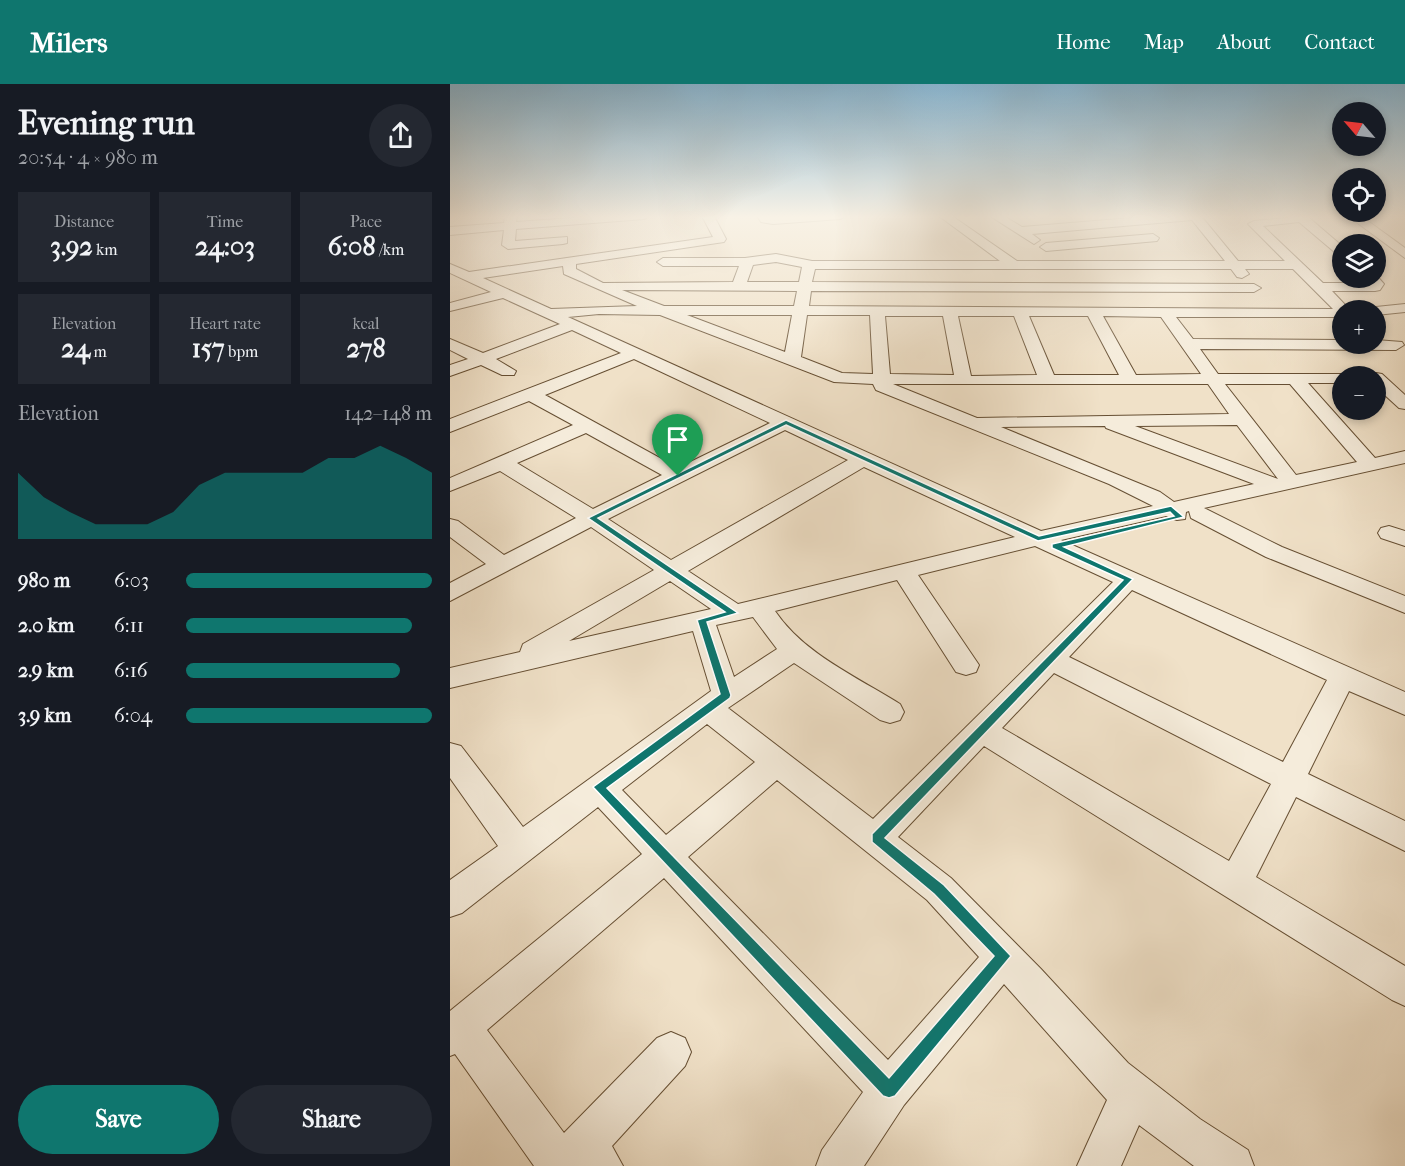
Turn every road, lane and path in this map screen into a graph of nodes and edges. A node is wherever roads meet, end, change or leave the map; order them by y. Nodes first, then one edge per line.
1 (514, 266) edge
2 (569, 266) edge
3 (655, 266) edge
4 (746, 266) edge
5 (810, 266) edge
6 (1015, 266) edge
7 (1146, 266) edge
8 (1236, 266) edge
9 (1300, 266) edge
10 (457, 273) edge
11 (643, 285) junction
12 (739, 285) junction
13 (804, 286) junction
14 (601, 287) junction
15 (1321, 287) junction
16 (1332, 287) edge
17 (1044, 288) junction
18 (1158, 288) junction
19 (1254, 288) junction
20 (581, 292) dead end
21 (505, 293) junction
22 (1332, 300) edge
23 (547, 306) junction
24 (450, 307) edge
25 (1405, 308) edge
26 (659, 310) junction
27 (1386, 310) edge
28 (801, 311) junction
29 (878, 311) junction
30 (950, 312) junction
31 (1020, 312) junction
32 (1086, 312) junction
33 (1332, 312) edge
34 (1166, 313) junction
35 (1275, 313) junction
36 (572, 325) junction
37 (1393, 341) edge
38 (450, 344) edge
39 (1190, 344) junction
40 (634, 353) junction
41 (482, 359) junction
42 (792, 360) junction
43 (450, 371) edge
44 (508, 371) dead end
45 (1214, 378) junction
46 (1294, 378) junction
47 (1332, 378) edge
48 (1386, 378) edge
49 (1405, 378) edge
50 (880, 379) junction
51 (1130, 379) junction
52 (963, 380) junction
53 (1047, 380) junction
54 (1386, 387) edge
55 (530, 394) junction
56 (1405, 404) edge
57 (450, 410) edge
58 (467, 419) junction
59 (1243, 419) junction
60 (1109, 420) junction
61 (786, 422) junction
62 (970, 423) junction
63 (589, 425) junction
64 (450, 426) edge
65 (1405, 457) edge
66 (864, 459) junction
67 (502, 463) junction
68 (1371, 465) junction
69 (1405, 467) edge
70 (678, 476) junction
71 (1283, 483) junction
72 (450, 485) edge
73 (1183, 513) junction
74 (592, 518) junction
75 (450, 526) edge
76 (1047, 542) junction
77 (501, 565) junction
78 (672, 572) junction
79 (903, 572) junction
80 (1129, 579) junction
81 (450, 593) edge
82 (1405, 605) edge
83 (746, 610) junction
84 (702, 620) junction
85 (794, 650) junction
86 (1051, 660) junction
87 (966, 665) dead end
88 (506, 666) junction
89 (1343, 676) junction
90 (450, 678) edge
91 (717, 701) junction
92 (1405, 704) edge
93 (890, 712) dead end
94 (982, 730) junction
95 (450, 755) edge
96 (777, 762) junction
97 (1289, 779) junction
98 (599, 787) junction
99 (1405, 837) edge
100 (876, 838) junction
101 (520, 850) junction
102 (665, 857) junction
103 (1234, 885) junction
104 (450, 901) edge
105 (1004, 956) junction
106 (1405, 987) edge
107 (455, 1032) edge
108 (671, 1052) dead end
109 (889, 1090) junction
110 (1132, 1093) junction
111 (577, 1161) edge
112 (838, 1166) edge
113 (1099, 1166) edge
114 (1232, 1166) edge

1 - 10 street
2 - 14 street
3 - 11 street
4 - 12 street
5 - 13 street
6 - 17 street
7 - 18 street
8 - 19 street
9 - 15 street
10 - 21 street
11 - 12 street
11 - 14 street
12 - 13 street
13 - 17 street
13 - 28 street
14 - 20 street
14 - 26 street
15 - 16 street
15 - 22 street
17 - 18 street
17 - 32 street
18 - 19 street
19 - 35 street
21 - 23 street
21 - 24 street
23 - 26 street
23 - 36 street
25 - 27 street
26 - 28 street
26 - 42 street
28 - 29 street
28 - 42 street
29 - 30 street
29 - 50 street
30 - 31 street
30 - 52 street
31 - 32 street
31 - 53 street
32 - 34 street
32 - 51 street
33 - 35 street
34 - 35 street
34 - 39 street
36 - 40 street
36 - 41 street
37 - 39 street
38 - 41 street
39 - 45 street
40 - 55 street
40 - 61 street
41 - 43 street
41 - 44 street
42 - 50 street
45 - 46 street
45 - 51 street
45 - 59 street
46 - 47 street
46 - 68 street
48 - 49 street
50 - 52 street
50 - 62 street
51 - 53 street
52 - 53 street
54 - 56 street
55 - 58 street
55 - 63 street
57 - 58 street
58 - 64 street
59 - 60 street
59 - 71 street
60 - 62 street
60 - 71 street
61 - 66 street
61 - 70 street
62 - 73 street
63 - 67 street
63 - 70 street
65 - 68 street
66 - 76 street
66 - 78 street
67 - 72 street
67 - 74 street
68 - 71 street
69 - 73 street
70 - 74 street
71 - 73 street
73 - 76 street
73 - 82 street
74 - 77 street
74 - 78 street
75 - 77 street
76 - 79 street
76 - 80 street
77 - 81 street
78 - 83 street
78 - 88 street
79 - 83 street
79 - 87 street
80 - 86 street
80 - 89 street
83 - 84 street
83 - 85 street
84 - 88 street
84 - 91 street
85 - 91 street
85 - 93 street
86 - 94 street
86 - 97 street
88 - 90 street
89 - 92 street
89 - 97 street
91 - 96 street
91 - 98 street
94 - 100 street
94 - 103 street
95 - 101 street
96 - 100 street
96 - 102 street
97 - 99 street
97 - 103 street
98 - 101 street
98 - 102 street
100 - 105 street
101 - 104 street
102 - 107 street
102 - 109 street
103 - 106 street
105 - 109 street
105 - 110 street
107 - 111 street
108 - 111 street
109 - 112 street
110 - 113 street
110 - 114 street

